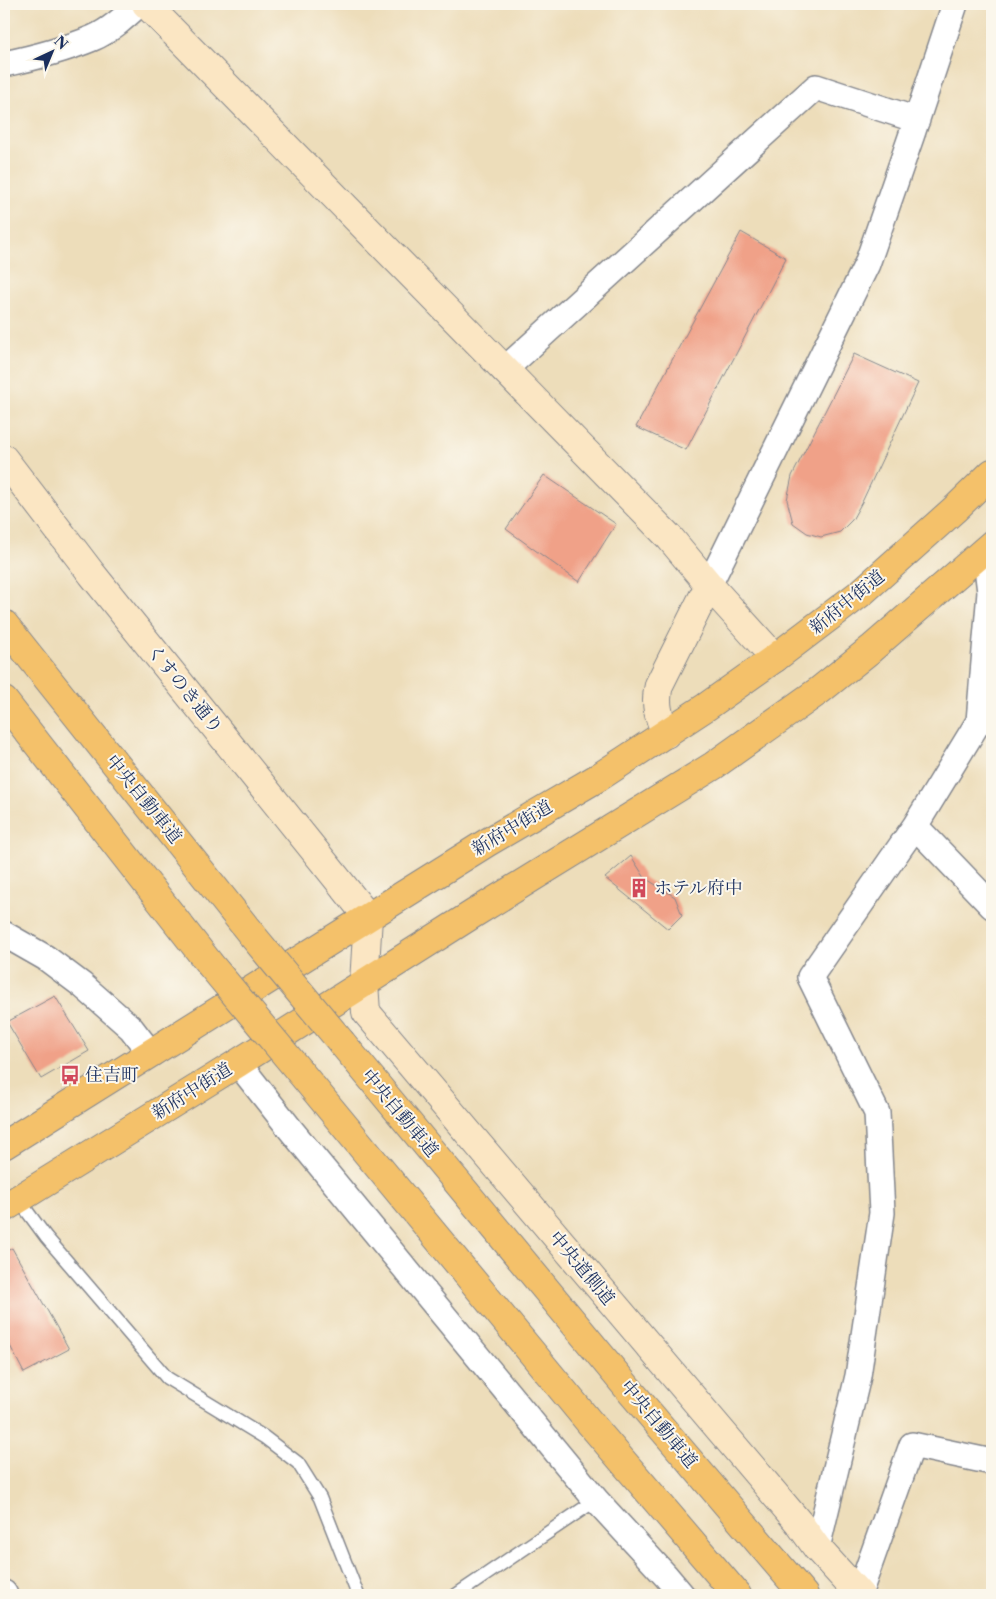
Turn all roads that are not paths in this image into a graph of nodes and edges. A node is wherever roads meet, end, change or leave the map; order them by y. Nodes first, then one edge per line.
1 (139, 4) edge
2 (146, 4) edge
3 (955, 4) edge
4 (4, 64) edge
5 (917, 120) junction
6 (504, 370) junction
7 (4, 459) edge
8 (992, 473) edge
9 (989, 547) edge
10 (709, 586) junction
11 (4, 624) edge
12 (775, 658) junction
13 (4, 701) edge
14 (666, 734) junction
15 (915, 826) junction
16 (992, 906) edge
17 (368, 917) junction
18 (4, 934) edge
19 (364, 983) junction
20 (150, 1054) junction
21 (238, 1063) junction
22 (4, 1145) edge
23 (11, 1203) edge
24 (992, 1462) edge
25 (596, 1500) junction
26 (817, 1548) junction
27 (358, 1595) edge
28 (456, 1595) edge
29 (682, 1595) edge
30 (737, 1595) edge
31 (804, 1595) edge
32 (859, 1595) edge

1 - 4 street
2 - 6 street
3 - 5 street
5 - 6 street
5 - 10 street
6 - 10 street
7 - 17 street, くすのき通り
8 - 12 main road, 新府中街道
9 - 15 street
9 - 19 main road, 新府中街道
10 - 12 street
10 - 14 street
11 - 31 main road, 中央自動車道, bridge
12 - 14 main road, 新府中街道
13 - 30 main road, bridge
14 - 17 main road, 新府中街道
15 - 16 street
15 - 26 street
17 - 19 street, 中央道側道
17 - 20 main road, 新府中街道
18 - 20 street
19 - 21 main road, 新府中街道
19 - 26 street, 中央道側道
20 - 22 main road, 新府中街道
21 - 23 main road, 新府中街道
21 - 25 street
23 - 27 lane
24 - 32 street
25 - 28 lane
25 - 29 street
26 - 32 street, 中央道側道

